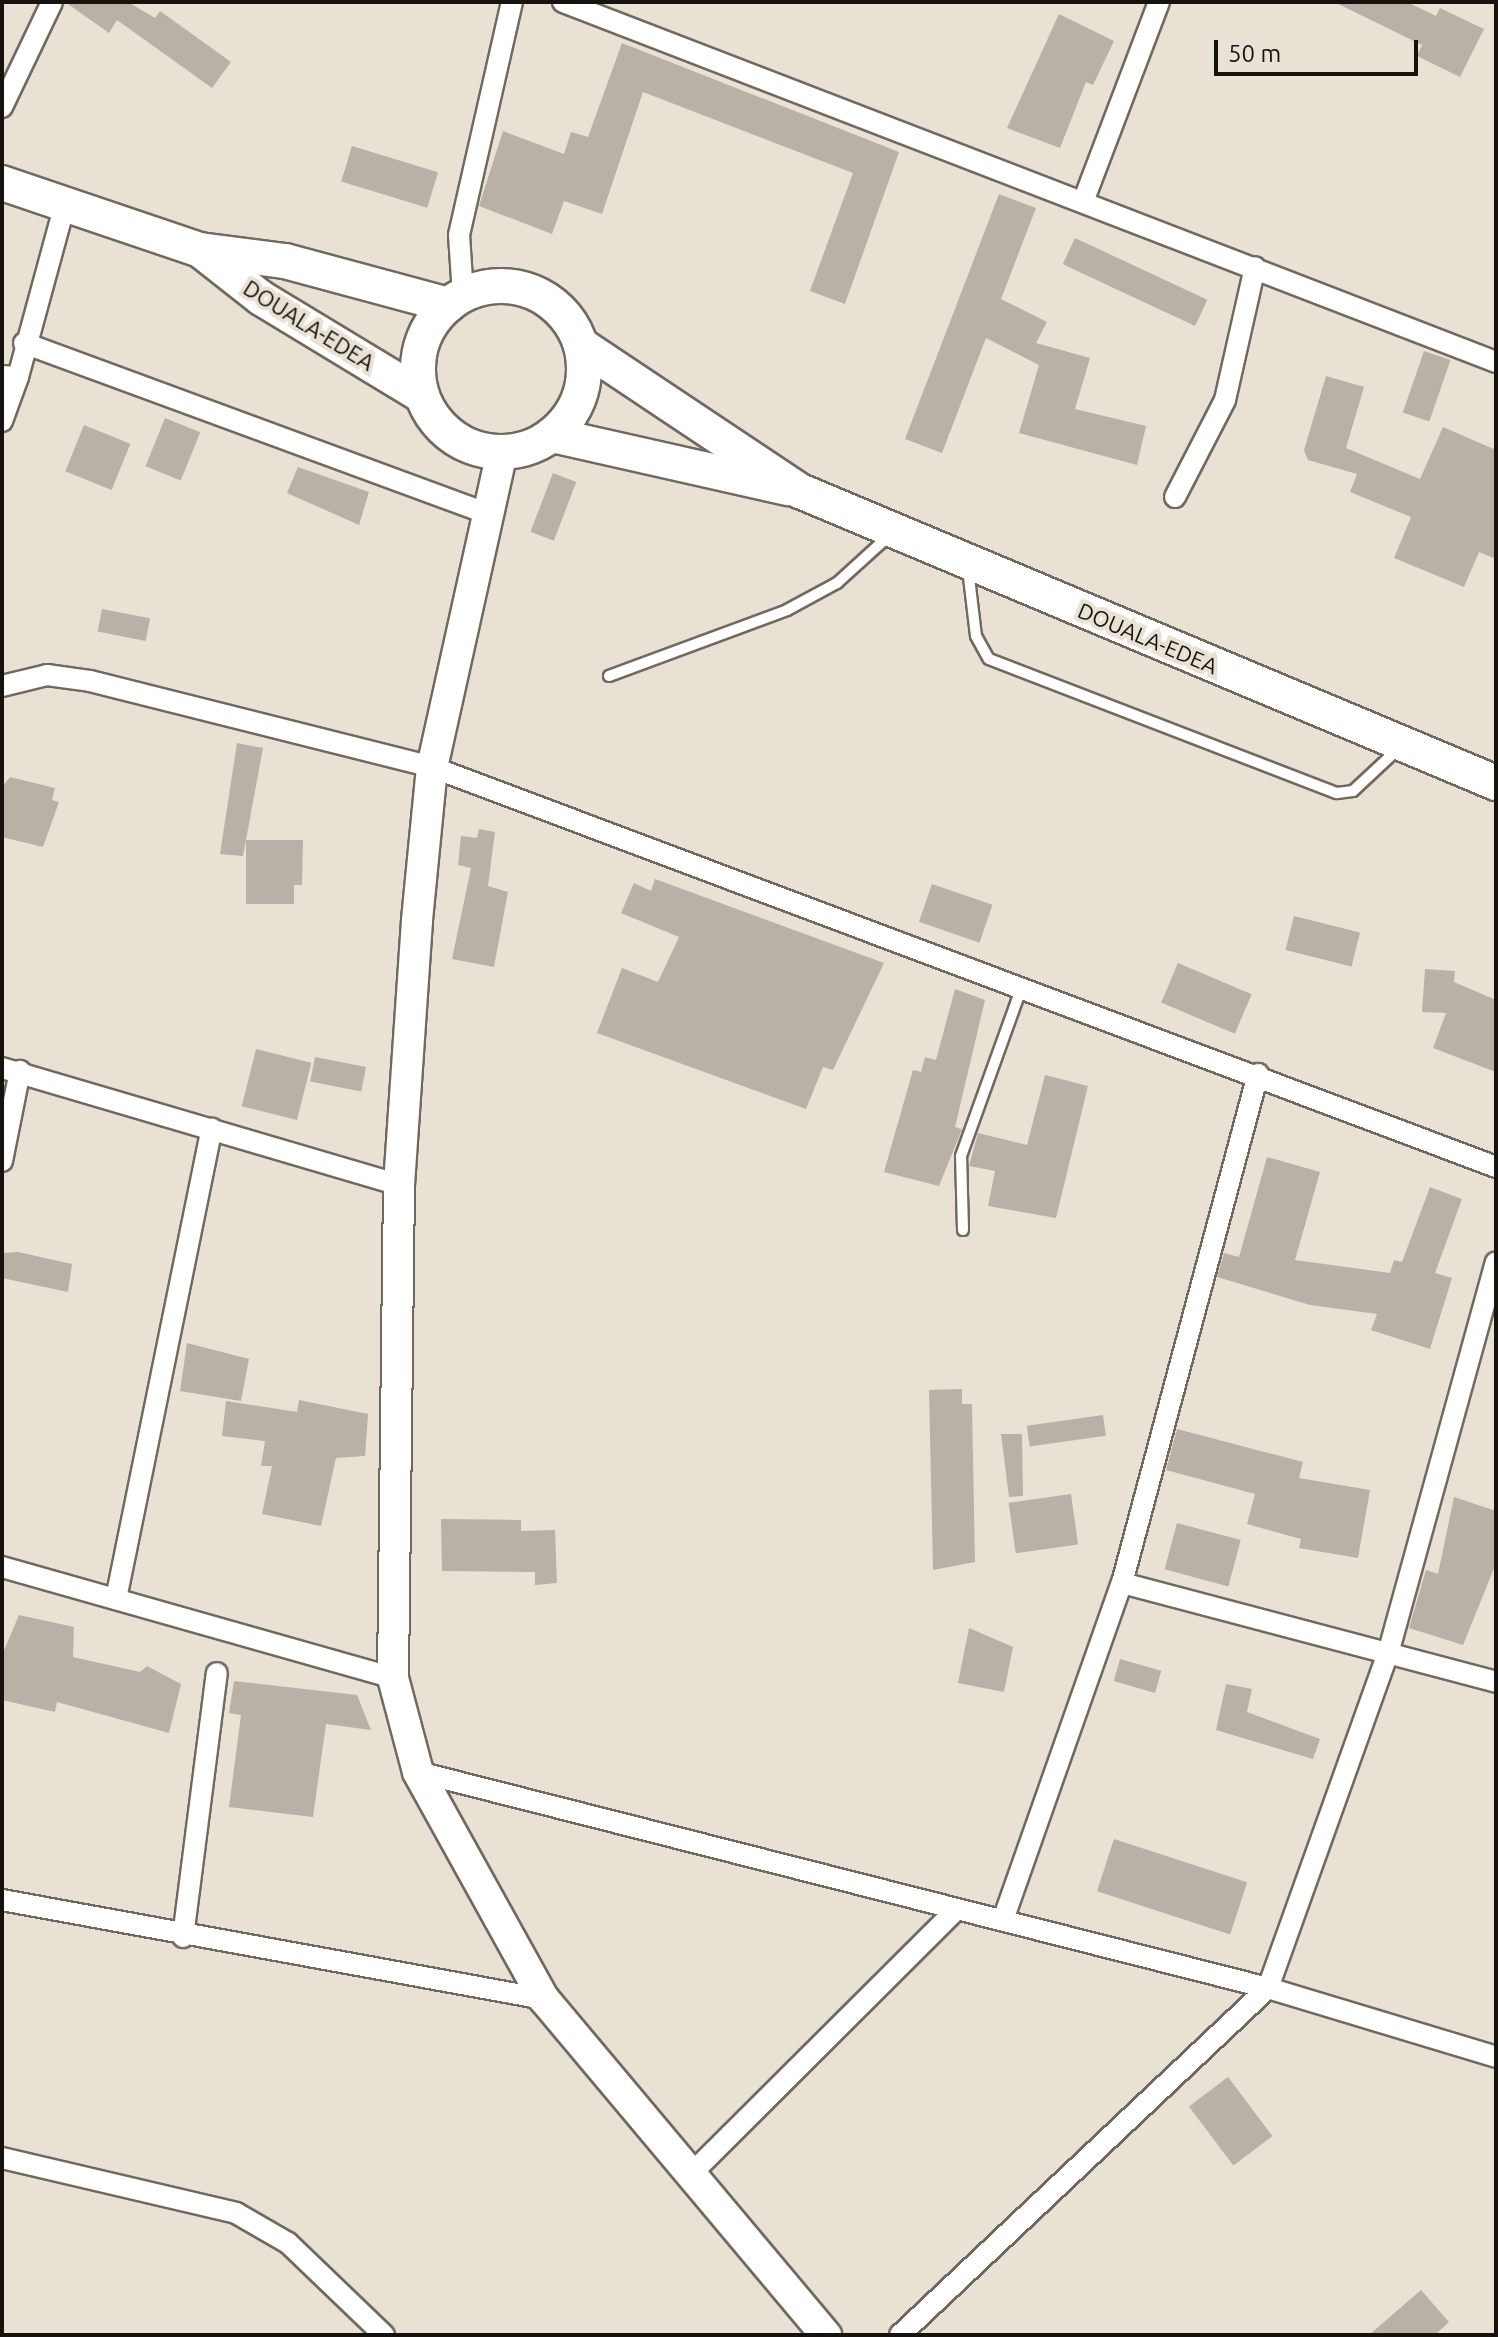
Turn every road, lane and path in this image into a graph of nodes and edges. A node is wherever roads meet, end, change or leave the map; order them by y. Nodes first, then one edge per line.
1 (52, 2) edge
2 (512, 2) edge
3 (563, 2) edge
4 (1159, 2) edge
5 (2, 107) edge
6 (2, 183) edge
7 (1083, 202) junction
8 (64, 208) junction
9 (200, 250) junction
10 (1255, 267) junction
11 (456, 300) junction
12 (24, 343) junction
13 (581, 345) junction
14 (1496, 362) edge
15 (10, 377) edge
16 (421, 395) junction
17 (2, 421) edge
18 (552, 435) junction
19 (502, 452) junction
20 (800, 491) junction
21 (1175, 497) dead end
22 (485, 513) junction
23 (894, 531) junction
24 (967, 563) junction
25 (609, 676) dead end
26 (2, 686) edge
27 (1403, 744) junction
28 (432, 767) junction
29 (1496, 783) edge
30 (1022, 986) junction
31 (11, 1070) edge
32 (1258, 1074) junction
33 (212, 1129) junction
34 (2, 1161) edge
35 (1496, 1167) edge
36 (399, 1185) junction
37 (963, 1230) dead end
38 (1496, 1262) edge
39 (2, 1567) edge
40 (1122, 1583) junction
41 (116, 1599) junction
42 (1389, 1650) junction
43 (217, 1673) dead end
44 (393, 1678) junction
45 (1496, 1682) edge
46 (418, 1772) junction
47 (2, 1900) edge
48 (957, 1909) junction
49 (1003, 1920) junction
50 (183, 1937) junction
51 (1268, 1988) junction
52 (544, 1999) junction
53 (1496, 2057) edge
54 (2, 2158) edge
55 (691, 2174) junction
56 (384, 2335) edge
57 (826, 2335) edge
58 (900, 2335) edge

1 - 5 street
2 - 11 street
3 - 7 street
4 - 7 street
6 - 8 highway, DOUALA-EDEA
7 - 10 street
8 - 9 highway, DOUALA-EDEA
8 - 12 street
9 - 11 highway, DOUALA-EDEA
9 - 16 highway, DOUALA-EDEA
10 - 14 street
10 - 21 street
11 - 13 highway
11 - 16 highway
12 - 15 street
12 - 22 street
13 - 18 highway
13 - 20 highway, DOUALA-EDEA
15 - 17 street
16 - 19 highway
18 - 19 highway
18 - 20 highway, DOUALA-EDEA
19 - 22 main road
20 - 23 highway, DOUALA-EDEA
22 - 28 main road
23 - 24 highway, DOUALA-EDEA
23 - 25 lane
24 - 27 highway, DOUALA-EDEA
24 - 27 lane
26 - 28 street
27 - 29 highway, DOUALA-EDEA
28 - 30 street
28 - 36 main road
30 - 32 street
30 - 37 lane
31 - 33 street
31 - 34 street
32 - 35 street
32 - 40 street
33 - 36 street
33 - 41 street
36 - 44 main road
38 - 42 street
39 - 41 street
40 - 42 street
40 - 49 street
41 - 44 street
42 - 45 street
42 - 51 street
43 - 50 street
44 - 46 main road
46 - 48 street
46 - 52 main road
47 - 50 street
48 - 49 street
48 - 55 street
49 - 51 street
50 - 52 street
51 - 53 street
51 - 58 street
52 - 55 main road
54 - 56 street
55 - 57 main road

